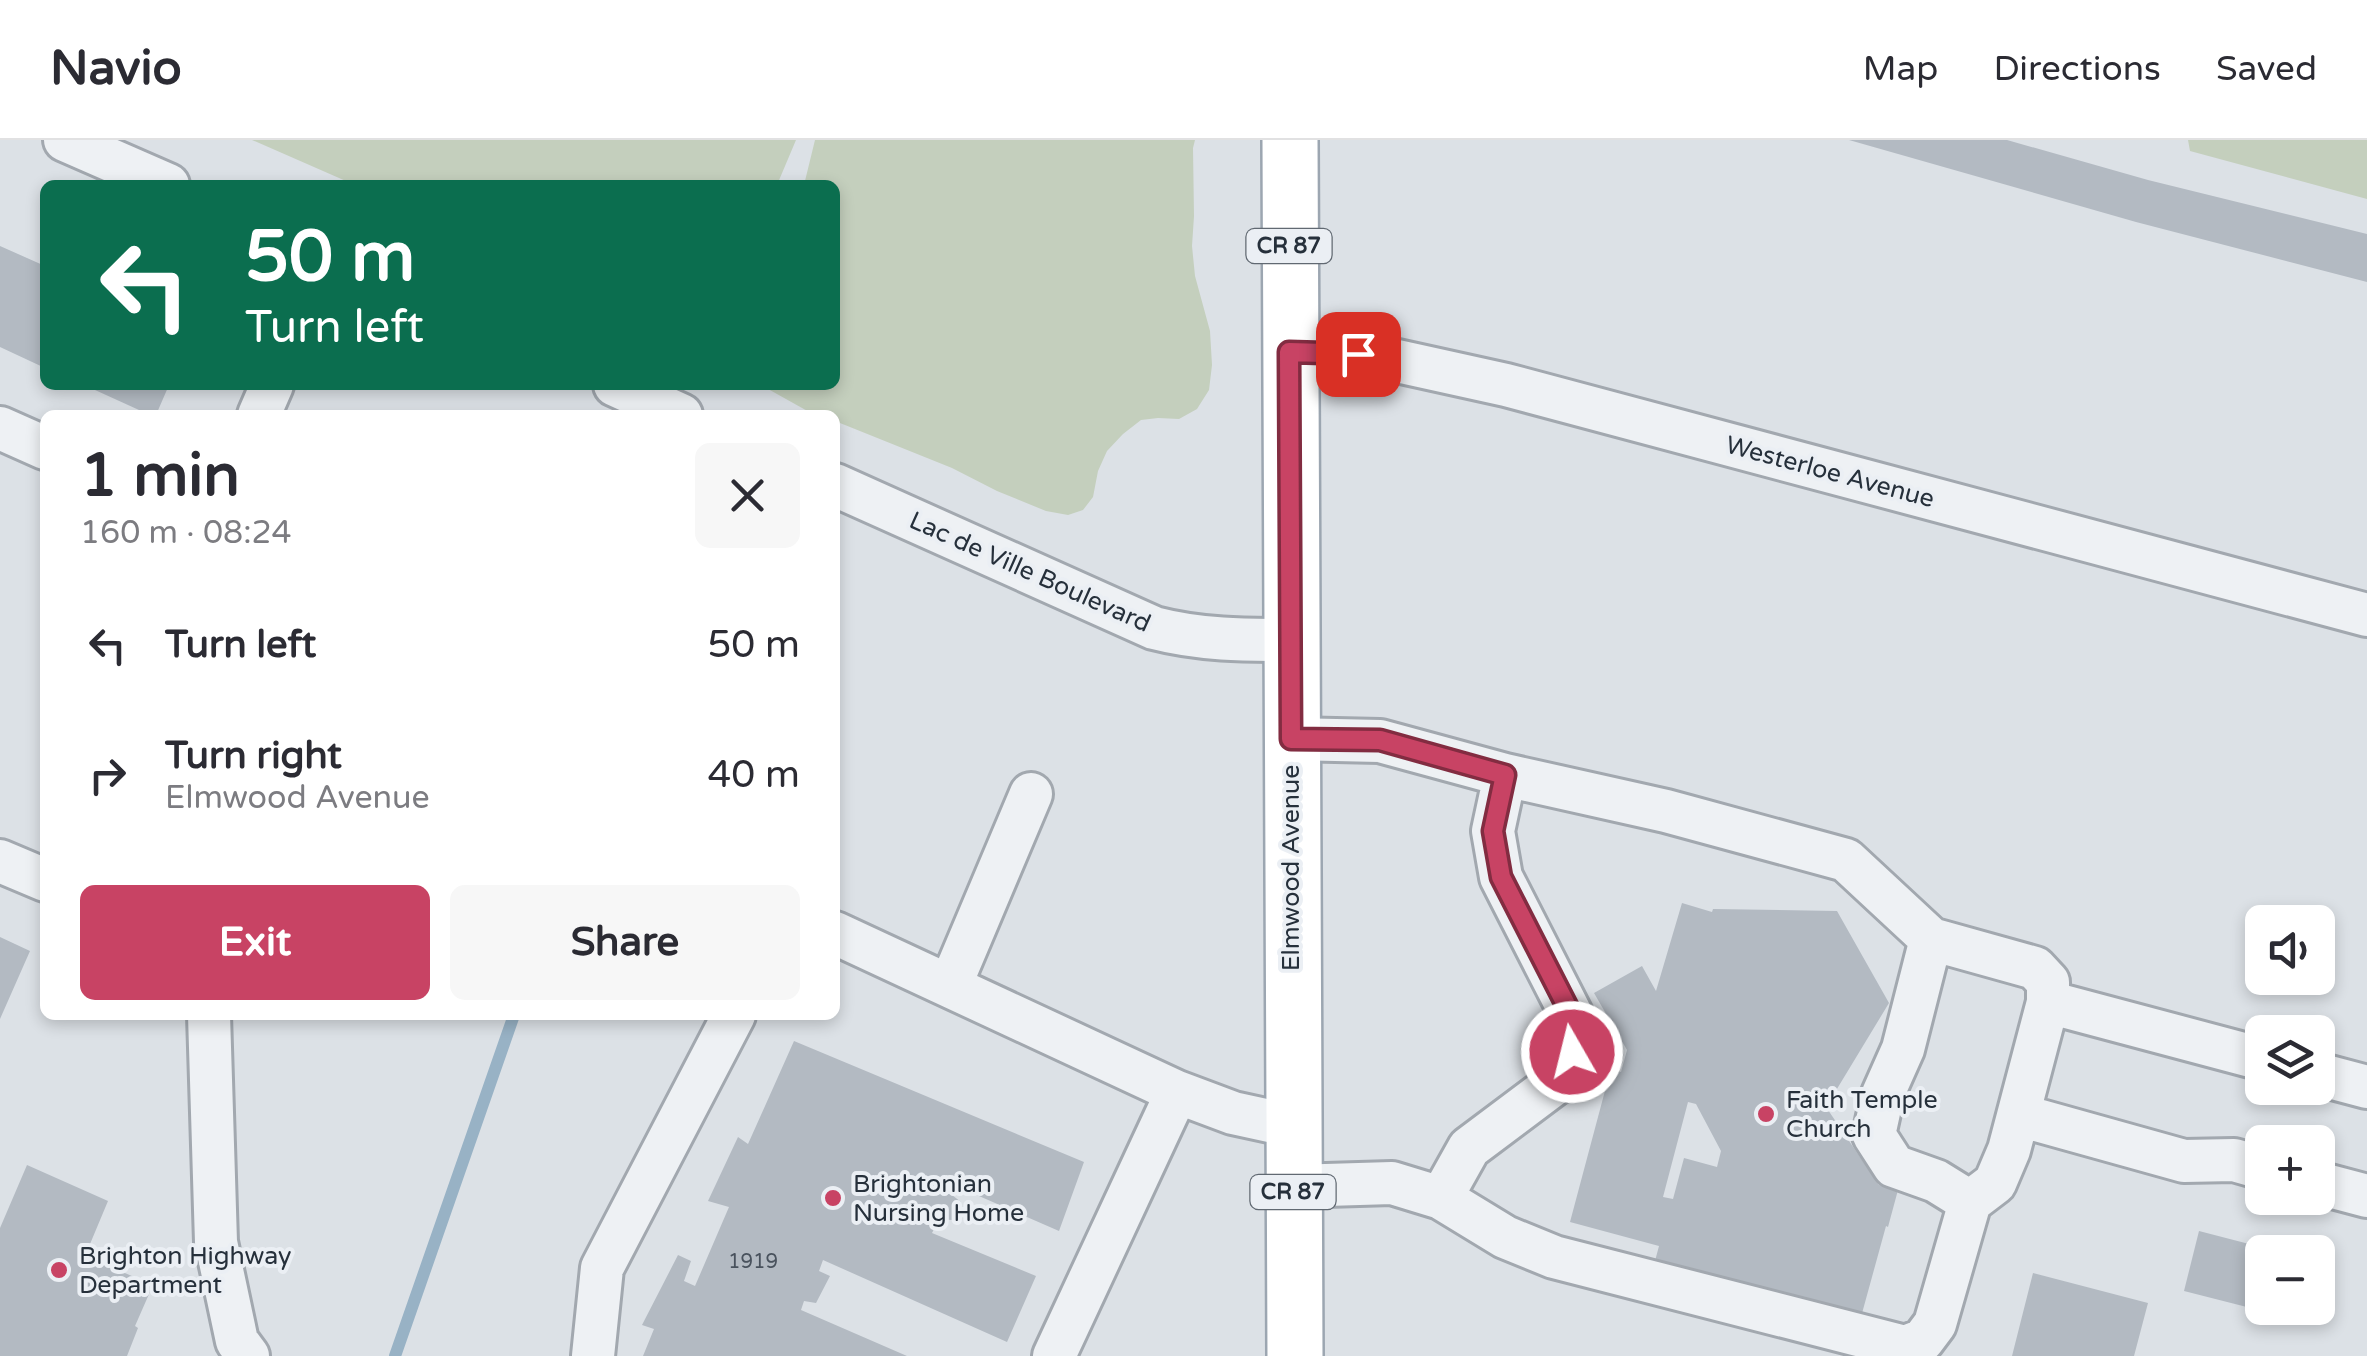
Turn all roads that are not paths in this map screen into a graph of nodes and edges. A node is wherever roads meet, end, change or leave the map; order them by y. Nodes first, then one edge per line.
1 (65, 140) edge
2 (1290, 140) edge
3 (157, 180) edge
4 (1289, 352) junction
5 (626, 390) edge
6 (671, 410) edge
7 (0, 428) edge
8 (40, 446) edge
9 (840, 487) edge
10 (2367, 615) edge
11 (1290, 640) junction
12 (1291, 739) junction
13 (1505, 775) junction
14 (1031, 794) dead end
15 (0, 861) edge
16 (40, 878) edge
17 (840, 935) edge
18 (1932, 939) junction
19 (950, 986) junction
20 (2048, 1002) junction
21 (209, 1020) edge
22 (731, 1020) edge
23 (2245, 1055) edge
24 (2335, 1079) edge
25 (2367, 1088) edge
26 (1177, 1092) junction
27 (2019, 1115) junction
28 (1292, 1126) junction
29 (2245, 1163) edge
30 (1293, 1186) junction
31 (2335, 1188) edge
32 (2367, 1196) edge
33 (1441, 1198) junction
34 (1970, 1202) junction
35 (248, 1356) edge
36 (593, 1356) edge
37 (1054, 1356) edge
38 (1295, 1356) edge

1 - 3 street
2 - 4 main road, Elmwood Avenue / CR 87
4 - 10 street, Westerloe Avenue
4 - 11 main road, Elmwood Avenue / CR 87
5 - 6 street
7 - 8 street
9 - 11 street, Lac de Ville Boulevard
11 - 12 main road, Elmwood Avenue / CR 87
12 - 13 street
12 - 28 main road, Elmwood Avenue / CR 87
13 - 18 street
13 - 33 street
14 - 19 street
15 - 16 street
17 - 19 street
18 - 20 street
18 - 34 street
19 - 26 street
20 - 23 street
20 - 27 street
21 - 35 street
22 - 36 street
24 - 25 street
26 - 28 street
26 - 37 street
27 - 29 street
27 - 34 street
28 - 30 main road, Elmwood Avenue / CR 87
30 - 33 street
30 - 38 main road, Elmwood Avenue / CR 87
31 - 32 street
33 - 34 street

